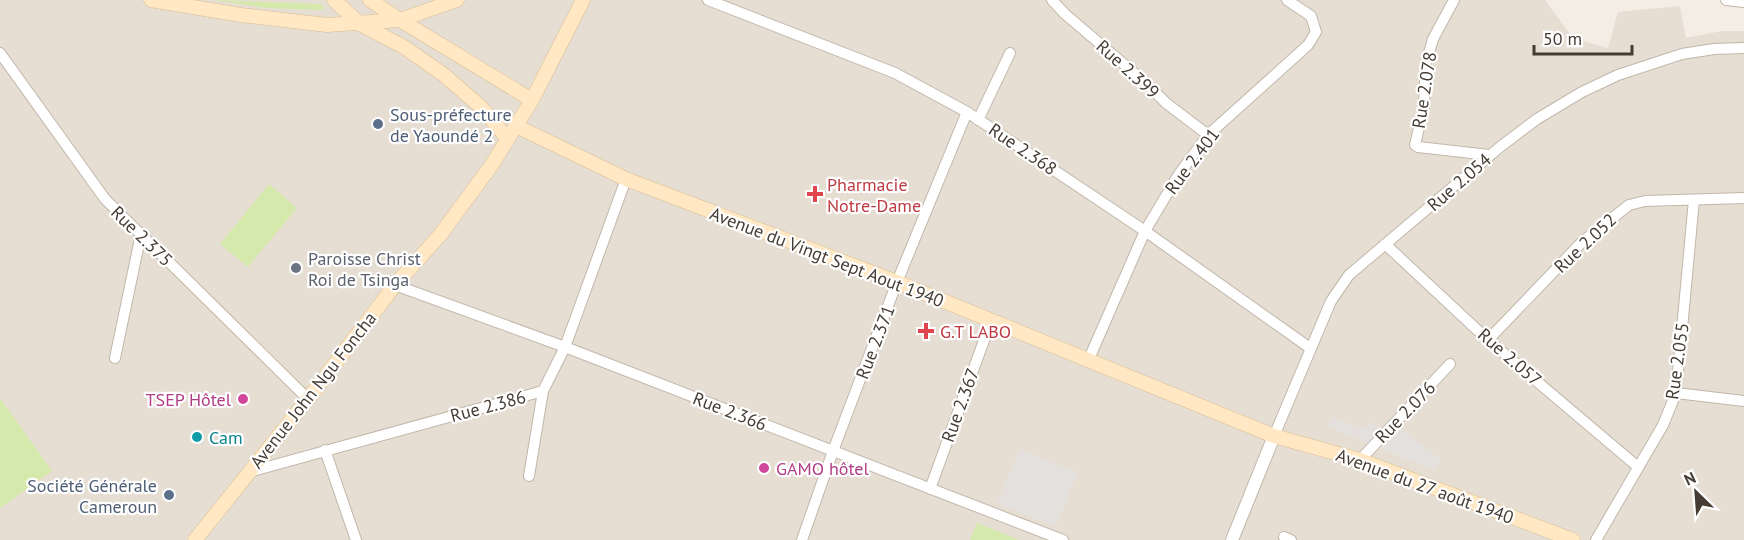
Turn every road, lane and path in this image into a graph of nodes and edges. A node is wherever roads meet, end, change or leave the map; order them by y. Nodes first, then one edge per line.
1 (152, 0) edge
2 (334, 0) edge
3 (370, 0) edge
4 (457, 0) edge
5 (583, 0) edge
6 (708, 0) edge
7 (1052, 0) edge
8 (1287, 0) edge
9 (1454, 0) edge
10 (1726, 0) edge
11 (1744, 2) edge
12 (400, 20) junction
13 (360, 24) junction
14 (1744, 48) edge
15 (0, 52) edge
16 (1010, 53) dead end
17 (532, 100) junction
18 (967, 112) junction
19 (978, 120) junction
20 (516, 126) junction
21 (1208, 135) junction
22 (507, 138) junction
23 (1490, 155) junction
24 (626, 179) junction
25 (1744, 198) edge
26 (1694, 200) junction
27 (1145, 231) junction
28 (141, 234) junction
29 (1385, 244) junction
30 (897, 282) junction
31 (395, 285) junction
32 (991, 321) junction
33 (1488, 339) junction
34 (565, 347) junction
35 (1310, 348) junction
36 (115, 358) dead end
37 (1088, 361) junction
38 (1450, 364) dead end
39 (543, 391) junction
40 (1676, 393) junction
41 (308, 399) junction
42 (1744, 401) edge
43 (1274, 436) junction
44 (325, 450) junction
45 (833, 451) junction
46 (1360, 460) junction
47 (1638, 467) junction
48 (248, 472) junction
49 (529, 476) dead end
50 (930, 489) junction
51 (195, 540) edge
52 (356, 540) edge
53 (802, 540) edge
54 (1063, 540) edge
55 (1232, 540) edge
56 (1573, 540) edge
57 (1596, 540) edge

1 - 13 main road
2 - 13 main road
3 - 12 main road
4 - 12 main road
5 - 17 main road, Avenue John Ngu Foncha
6 - 18 street, Rue 2.368
7 - 21 street, Rue 2.399
8 - 21 street, Rue 2.401
9 - 23 street, Rue 2.078
10 - 11 street
12 - 13 main road
12 - 17 main road
13 - 22 main road
14 - 23 street, Rue 2.054
15 - 28 street, Rue 2.375
16 - 19 street
17 - 20 main road, Avenue John Ngu Foncha
18 - 19 street, Rue 2.368
18 - 30 street, Rue 2.371
19 - 27 street, Rue 2.368
20 - 22 main road, Avenue John Ngu Foncha
20 - 24 main road, Avenue du Vingt Sept Aout 1940
21 - 27 street, Rue 2.401
22 - 31 main road, Avenue John Ngu Foncha
23 - 29 street, Rue 2.054
24 - 30 main road, Avenue du Vingt Sept Aout 1940
24 - 34 street, Rue 2.386
25 - 26 street, Rue 2.052
26 - 33 street, Rue 2.052
26 - 40 street, Rue 2.055
27 - 35 street, Rue 2.368
27 - 37 street, Rue 2.401
28 - 36 street
28 - 41 street, Rue 2.375
29 - 33 street, Rue 2.057
29 - 35 street, Rue 2.054
30 - 32 main road, Avenue du Vingt Sept Aout 1940
30 - 45 street, Rue 2.371
31 - 34 street, Rue 2.366
31 - 41 main road, Avenue John Ngu Foncha
32 - 37 main road, Avenue du Vingt Sept Aout 1940
32 - 50 street, Rue 2.367
33 - 47 street, Rue 2.057
34 - 39 street, Rue 2.386
34 - 45 street, Rue 2.366
35 - 43 street, Rue 2.054
37 - 43 main road, Avenue du Vingt Sept Aout 1940
38 - 46 street, Rue 2.076
39 - 44 street, Rue 2.386
39 - 49 street
40 - 42 street
40 - 47 street, Rue 2.055
41 - 48 main road, Avenue John Ngu Foncha
43 - 46 main road, Avenue du 27 août 1940
43 - 55 street
44 - 48 street, Rue 2.386
44 - 52 street
45 - 50 street, Rue 2.366
45 - 53 street, Rue 2.371
46 - 56 main road, Avenue du 27 août 1940
47 - 57 street, Rue 2.055
48 - 51 main road, Avenue John Ngu Foncha
50 - 54 street, Rue 2.366

